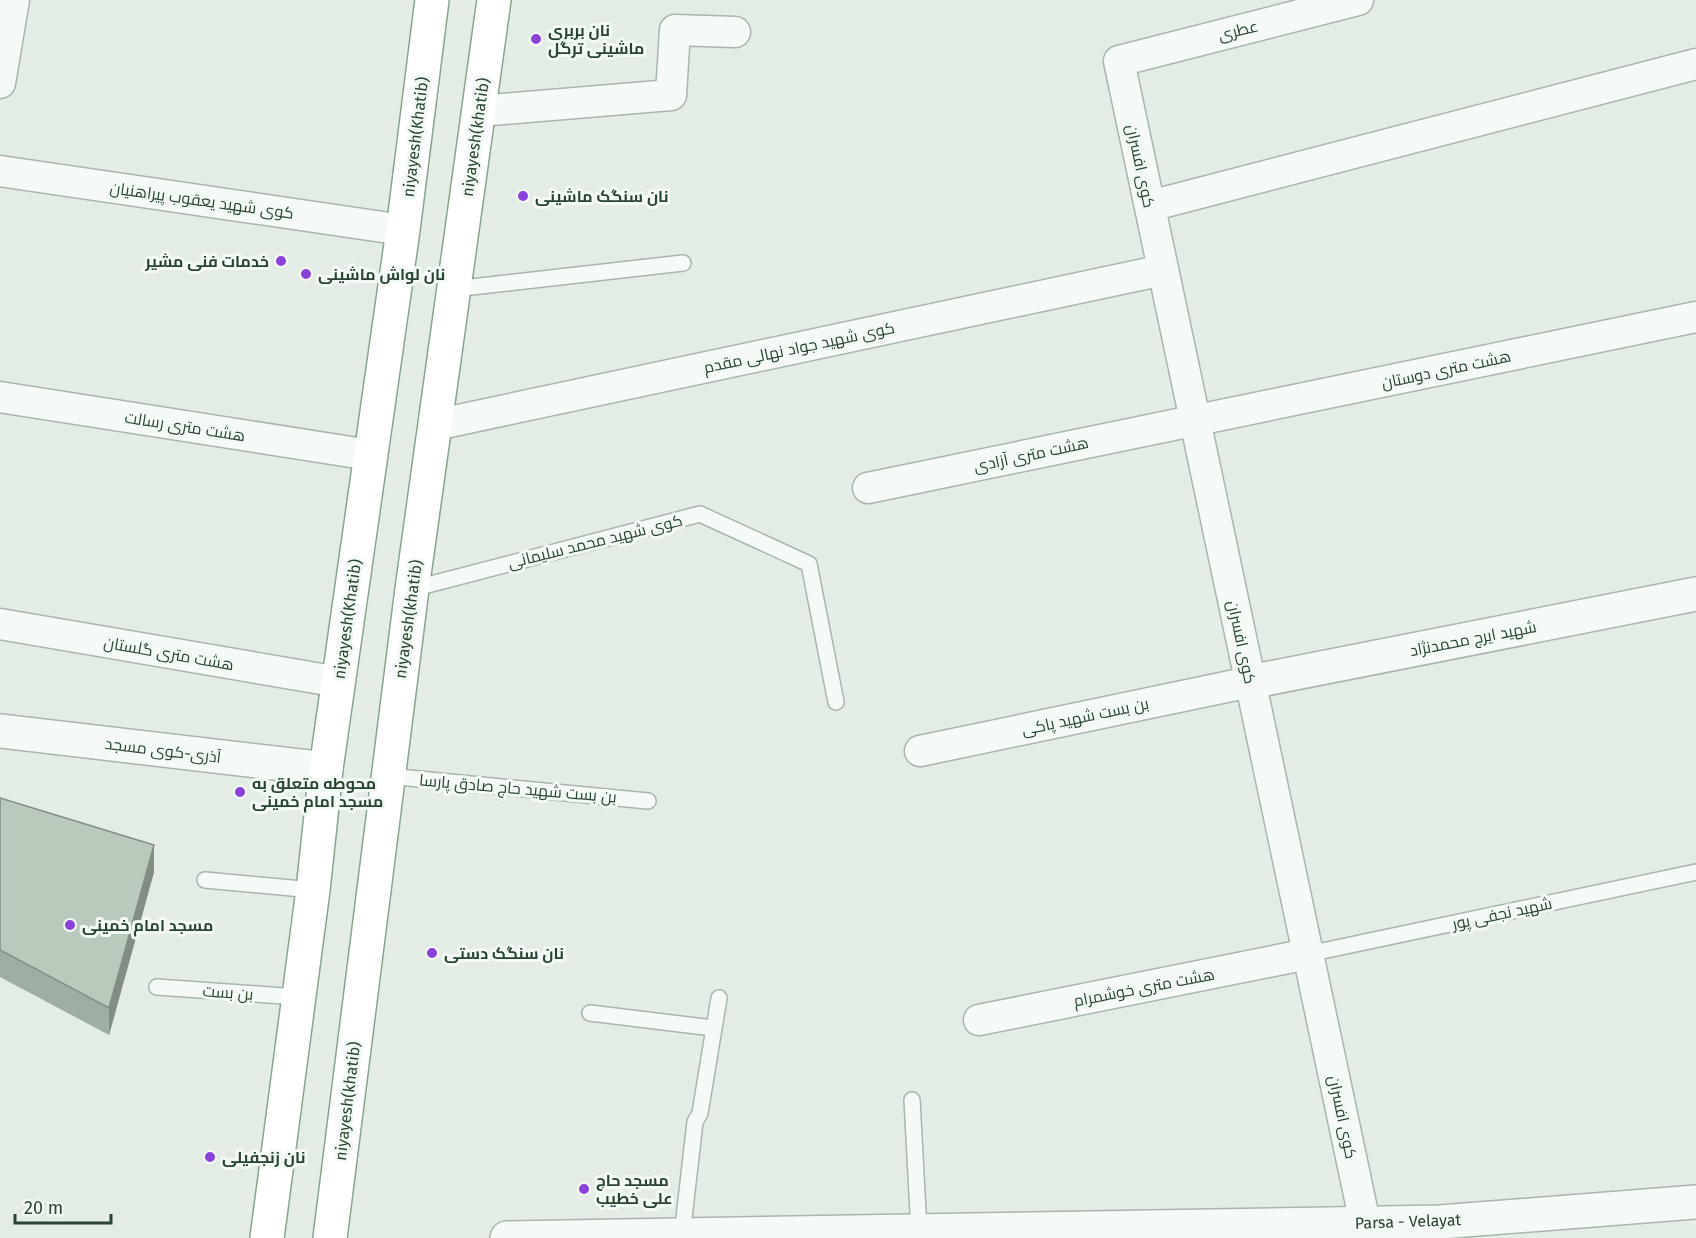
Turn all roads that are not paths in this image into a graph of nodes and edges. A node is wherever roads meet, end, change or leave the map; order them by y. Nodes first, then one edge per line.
1 (14, 0) edge
2 (432, 0) edge
3 (494, 0) edge
4 (1358, 0) edge
5 (735, 32) dead end
6 (1119, 61) joint
7 (1696, 64) edge
8 (0, 83) edge
9 (479, 111) junction
10 (0, 171) edge
11 (1150, 206) junction
12 (403, 230) junction
13 (684, 263) dead end
14 (1163, 270) junction
15 (454, 289) junction
16 (1696, 317) edge
17 (0, 397) edge
18 (1195, 420) junction
19 (435, 425) junction
20 (370, 455) junction
21 (868, 488) dead end
22 (412, 589) junction
23 (1696, 594) edge
24 (0, 624) edge
25 (339, 682) junction
26 (1250, 682) junction
27 (836, 702) dead end
28 (0, 731) edge
29 (920, 751) dead end
30 (326, 770) junction
31 (388, 776) junction
32 (648, 801) dead end
33 (1696, 872) edge
34 (205, 880) dead end
35 (313, 890) junction
36 (1308, 954) junction
37 (157, 987) dead end
38 (298, 997) junction
39 (719, 998) dead end
40 (590, 1013) dead end
41 (979, 1020) dead end
42 (713, 1028) junction
43 (912, 1100) dead end
44 (1696, 1202) edge
45 (1365, 1223) junction
46 (919, 1231) junction
47 (1053, 1233) edge
48 (682, 1235) junction
49 (854, 1235) edge
50 (628, 1237) edge
51 (267, 1238) edge
52 (330, 1238) edge
53 (507, 1238) edge

1 - 8 street
2 - 12 highway, niyayesh(Khatib)
3 - 9 highway, niyayesh(khatib)
4 - 6 street, عطری
5 - 9 street
6 - 11 street, کوی افسران
7 - 11 street
9 - 15 highway, niyayesh(khatib)
10 - 12 street, کوی شهید یعقوب پیراهنیان
11 - 14 street, کوی افسران
12 - 20 highway, niyayesh(Khatib)
13 - 15 lane
14 - 18 street, کوی افسران
14 - 19 street, کوی شهید جواد نهالی مقدم
15 - 19 highway, niyayesh(khatib)
16 - 18 street, هشت متری دوستان
17 - 20 street, هشت متری رسالت
18 - 21 street, هشت متری آزادی
18 - 26 street, کوی افسران
19 - 22 highway, niyayesh(khatib)
20 - 25 highway, niyayesh(Khatib)
22 - 27 lane, کوی شهید محمد سلیمانی
22 - 31 highway, niyayesh(khatib)
23 - 26 street, شهید ایرج محمدنژاد
24 - 25 street, هشت متری گلستان
25 - 30 highway, niyayesh(Khatib)
26 - 29 street, بن بست شهید پاکى
26 - 36 street, کوی افسران
28 - 30 street, آذری-کوی مسجد
30 - 35 highway, niyayesh(Khatib)
31 - 32 lane, بن بست شهید حاج صادق پارسا
31 - 52 highway, niyayesh(khatib)
33 - 36 lane, شهید نجفی پور
34 - 35 lane
35 - 38 highway, niyayesh(Khatib)
36 - 41 street, هشت متری خوشمرام
36 - 45 street, کوی افسران
37 - 38 lane, بن بست
38 - 51 highway, niyayesh(Khatib)
39 - 42 lane
40 - 42 lane
42 - 48 lane
43 - 46 lane
44 - 45 street, Parsa - Velayat
45 - 47 street, Parsa - Velayat
46 - 47 street, Parsa - Velayat
46 - 49 street, Parsa - Velayat
48 - 49 street, Parsa - Velayat
48 - 50 street, Parsa - Velayat
50 - 53 street, Parsa - Velayat

